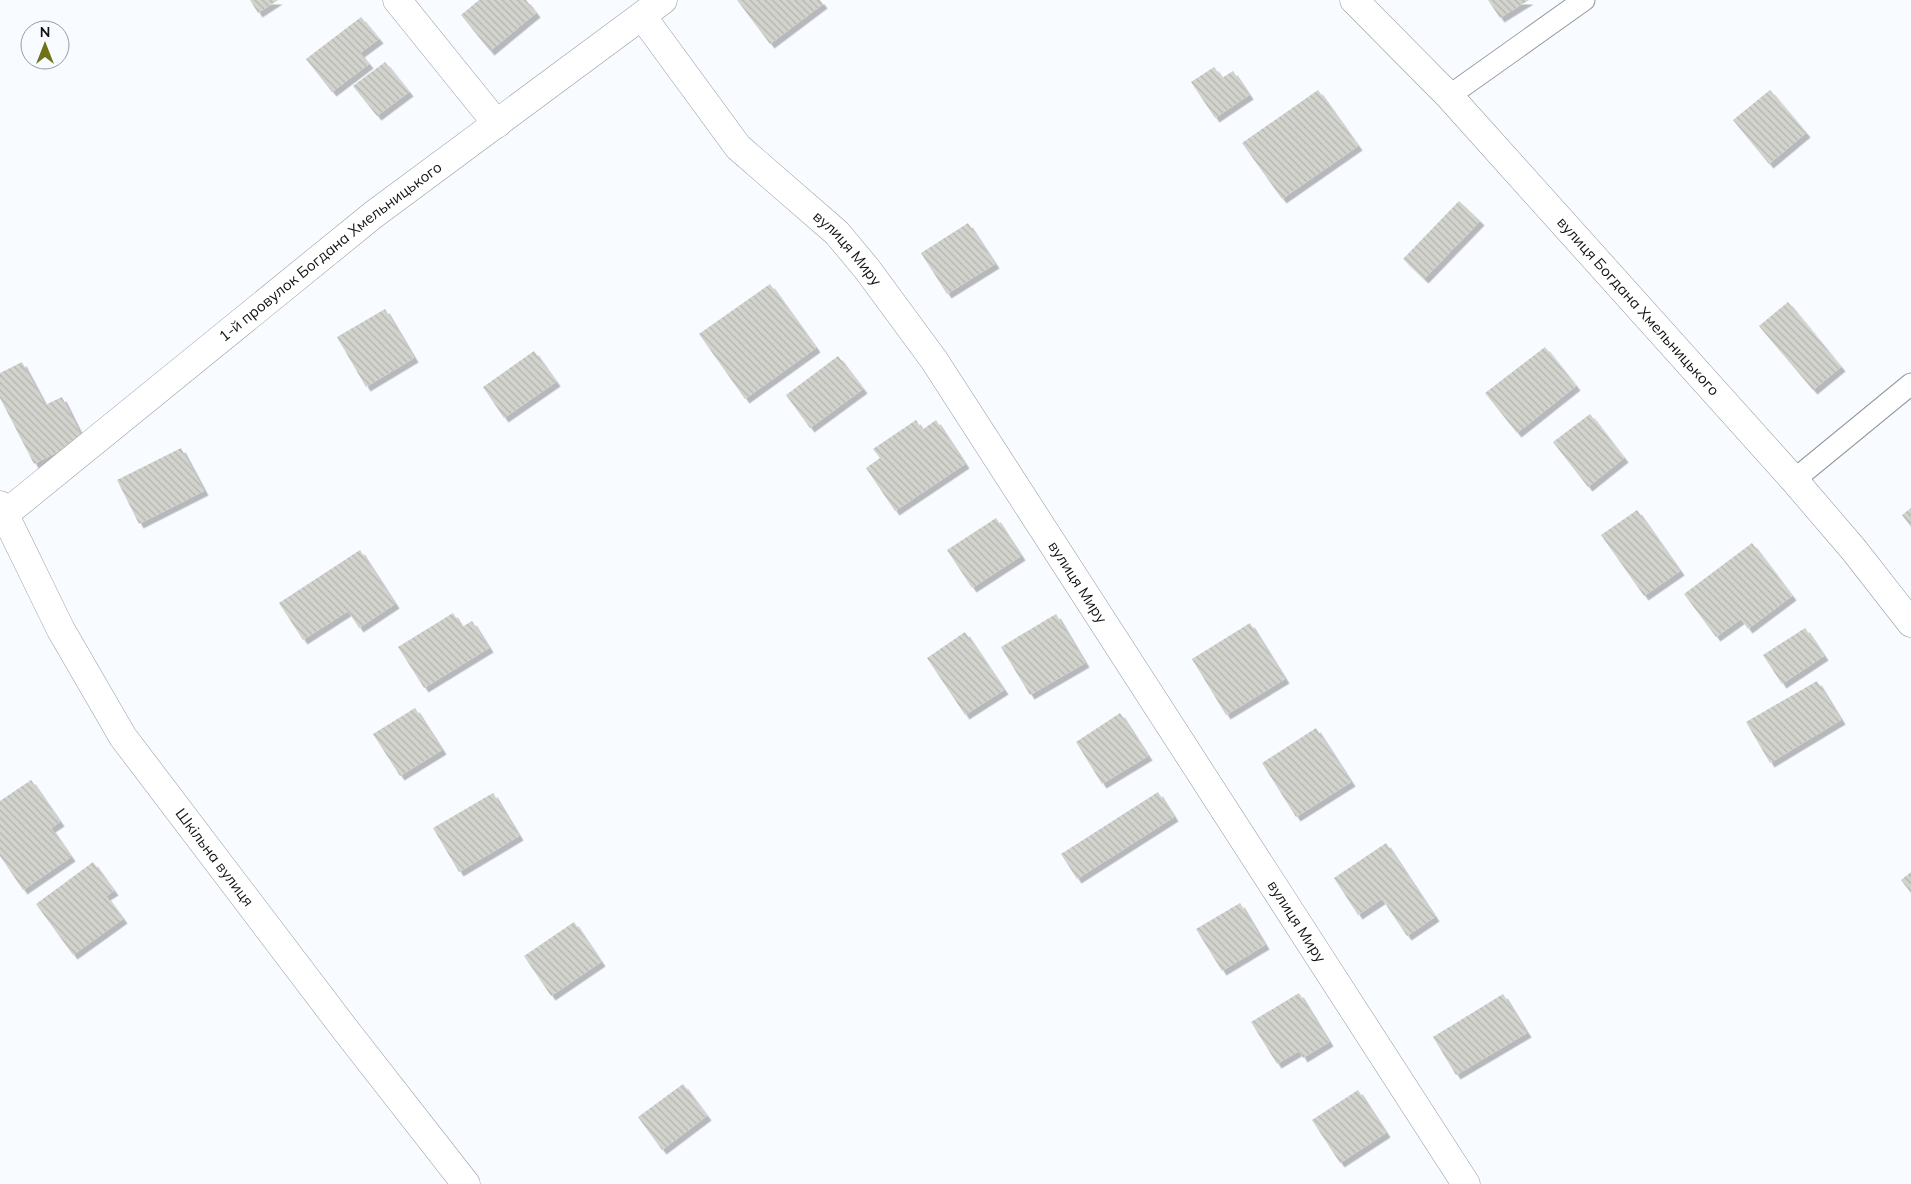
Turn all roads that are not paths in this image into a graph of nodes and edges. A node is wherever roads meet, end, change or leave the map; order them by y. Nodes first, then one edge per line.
1 (397, 0) edge
2 (1354, 0) edge
3 (1584, 0) edge
4 (653, 8) edge
5 (1449, 96) junction
6 (497, 124) junction
7 (1911, 384) edge
8 (1794, 480) junction
9 (3, 509) edge
10 (1911, 622) edge
11 (466, 1184) edge
12 (1466, 1184) edge

1 - 6 street
2 - 5 street, вулиця Богдана Хмельницького
3 - 5 lane
4 - 6 street, 1-й провулок Богдана Хмельницького
4 - 12 street, вулиця Миру
5 - 8 street, вулиця Богдана Хмельницького
6 - 9 street, 1-й провулок Богдана Хмельницького
7 - 8 lane
8 - 10 street, вулиця Богдана Хмельницького
9 - 11 street, Шкільна вулиця

